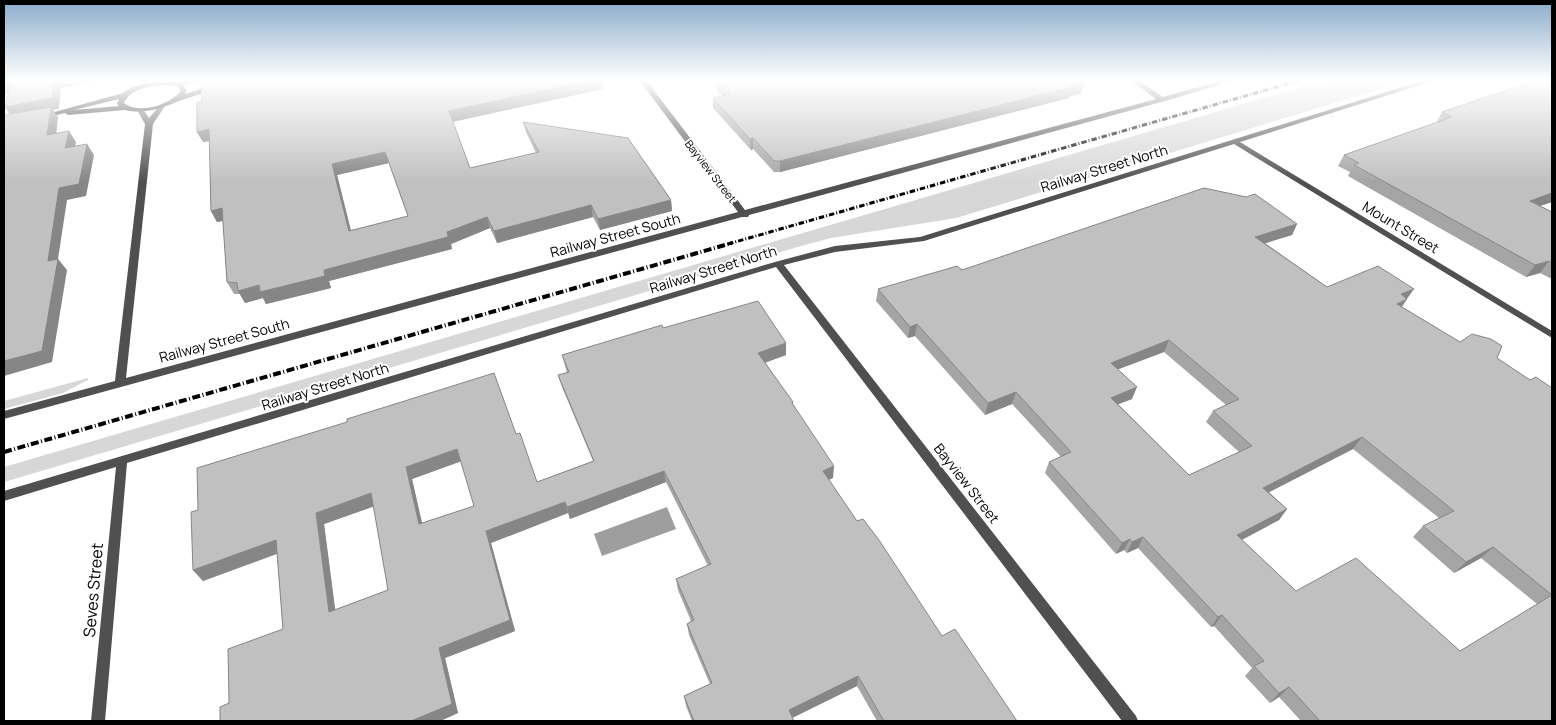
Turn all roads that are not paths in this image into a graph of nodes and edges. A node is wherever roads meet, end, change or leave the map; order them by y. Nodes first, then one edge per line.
1 (55, 114) edge
2 (143, 114) edge
3 (156, 114) edge
4 (668, 114) edge
5 (1113, 114) edge
6 (1325, 114) edge
7 (32, 118) edge
8 (149, 124) junction
9 (1235, 142) junction
10 (745, 215) junction
11 (778, 264) junction
12 (1552, 335) edge
13 (120, 382) junction
14 (4, 415) edge
15 (122, 461) junction
16 (4, 496) edge
17 (98, 721) edge
18 (1132, 721) edge

1 - 7 street
2 - 8 street
3 - 8 street
4 - 10 street, Bayview Street
5 - 10 street, Railway Street South
6 - 9 street, Railway Street North
8 - 13 street
9 - 11 street, Railway Street North
9 - 12 street, Mount Street
10 - 13 street, Railway Street South
11 - 15 street, Railway Street North
11 - 18 street, Bayview Street
13 - 14 street, Railway Street South
15 - 16 street, Railway Street North
15 - 17 street, Seves Street

